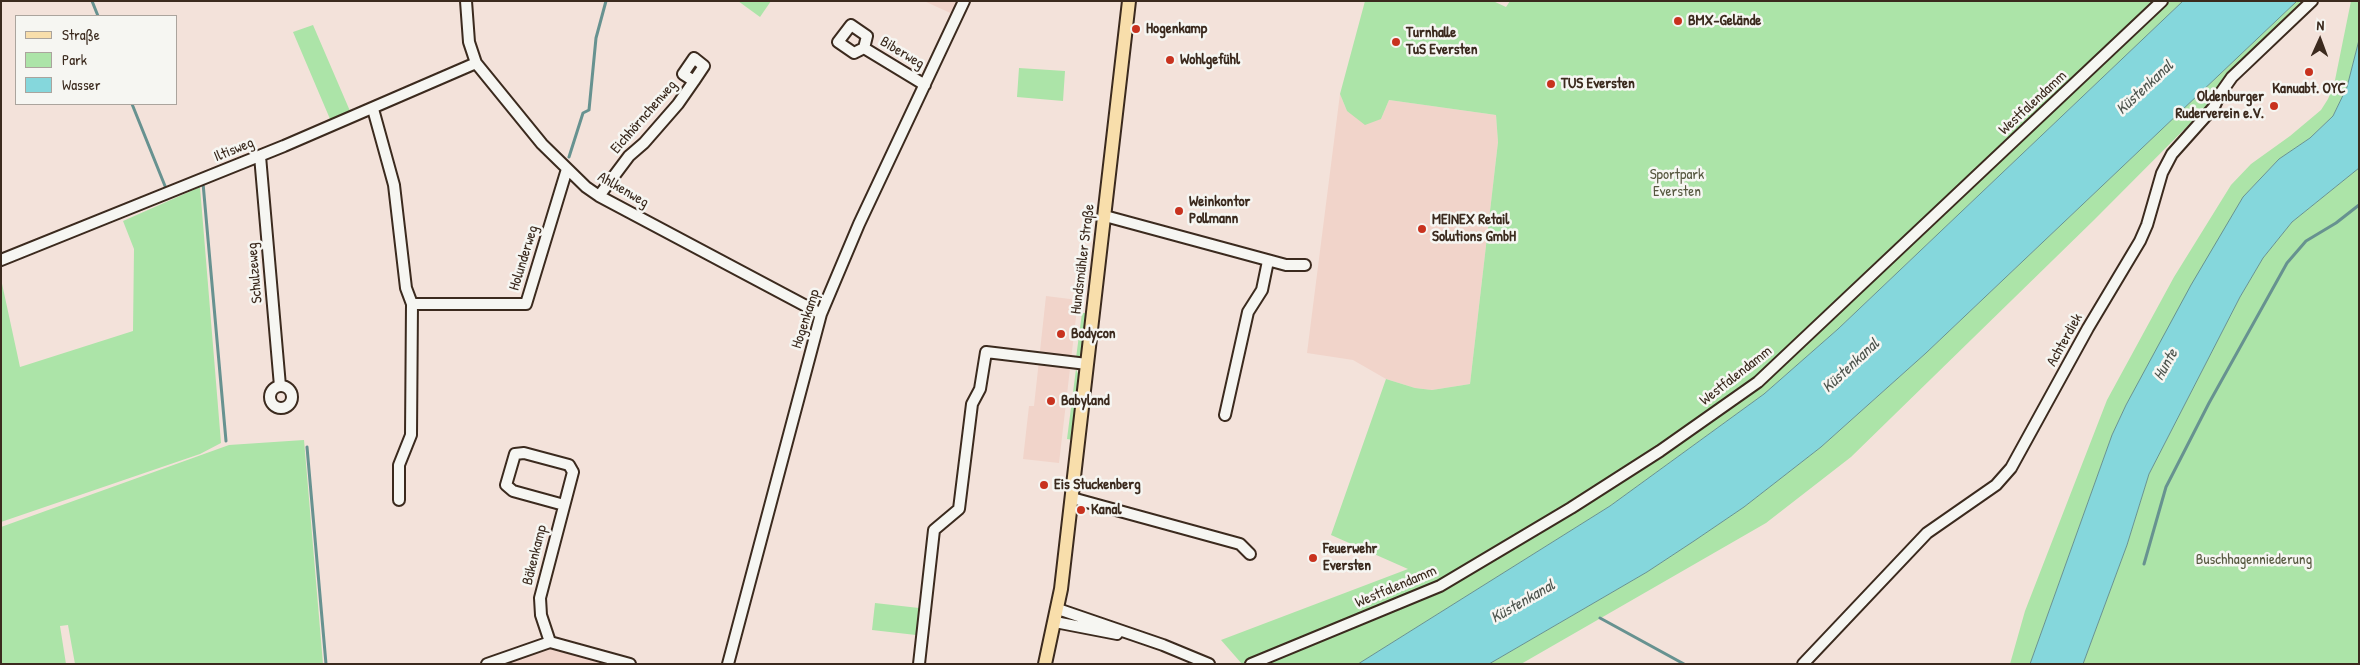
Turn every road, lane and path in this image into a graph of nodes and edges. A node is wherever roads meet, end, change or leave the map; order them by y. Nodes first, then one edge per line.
1 (466, 1) edge
2 (964, 1) edge
3 (1130, 1) edge
4 (2162, 1) edge
5 (2312, 1) edge
6 (864, 48) dead end
7 (476, 63) junction
8 (694, 82) dead end
9 (924, 85) junction
10 (373, 109) junction
11 (260, 156) junction
12 (567, 169) junction
13 (598, 196) junction
14 (1105, 216) junction
15 (1, 260) edge
16 (1268, 261) junction
17 (1305, 265) dead end
18 (412, 304) junction
19 (821, 314) junction
20 (1087, 364) junction
21 (280, 386) dead end
22 (1225, 416) dead end
23 (1072, 498) junction
24 (399, 500) dead end
25 (564, 505) junction
26 (1250, 554) dead end
27 (1058, 608) junction
28 (1055, 622) junction
29 (1145, 639) junction
30 (550, 642) junction
31 (487, 664) edge
32 (630, 664) edge
33 (728, 664) edge
34 (919, 664) edge
35 (1045, 664) edge
36 (1209, 664) edge
37 (1252, 664) edge
38 (1804, 664) edge

1 - 7 street, Ahlkenweg
2 - 9 street, Hogenkamp
3 - 14 main road, Hundsmühler Straße
4 - 37 street, Westfalendamm
5 - 38 street, Achterdiek
6 - 9 street, Biberweg
7 - 10 street, Iltisweg
7 - 12 street, Ahlkenweg
8 - 13 street, Eichhörnchenweg
9 - 19 street, Hogenkamp
10 - 11 street, Iltisweg
10 - 18 street
11 - 15 street, Iltisweg
11 - 21 street, Schulzeweg
12 - 13 street, Ahlkenweg
12 - 18 street, Holunderweg
13 - 19 street, Ahlkenweg
14 - 16 street
14 - 20 main road, Hundsmühler Straße
16 - 17 street
16 - 22 street
18 - 24 street
19 - 33 street, Hogenkamp
20 - 23 main road, Hundsmühler Straße
20 - 34 street
23 - 26 street
23 - 27 main road, Hundsmühler Straße
25 - 25 street, Bäkenkamp
25 - 30 street, Bäkenkamp
27 - 28 main road, Hundsmühler Straße
27 - 29 street
28 - 29 street
28 - 35 main road, Hundsmühler Straße
29 - 36 street
30 - 31 street
30 - 32 street

